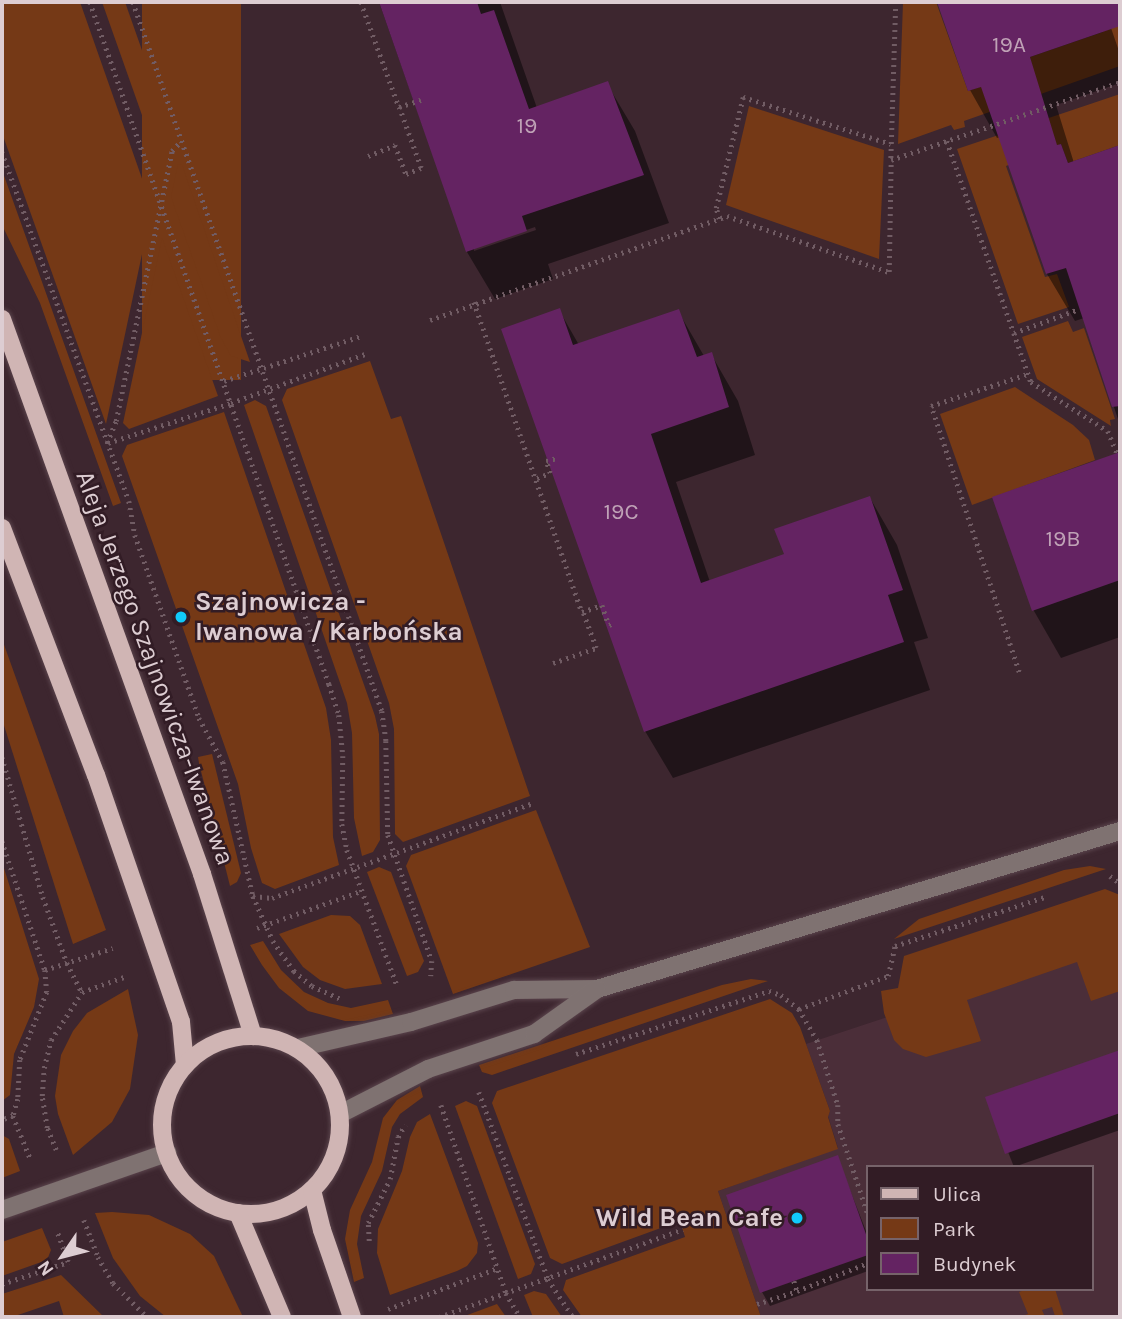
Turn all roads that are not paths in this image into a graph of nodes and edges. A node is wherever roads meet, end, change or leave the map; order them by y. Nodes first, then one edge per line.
1 (2, 319) edge
2 (2, 528) edge
3 (1120, 831) edge
4 (597, 989) junction
5 (253, 1036) junction
6 (298, 1048) junction
7 (185, 1065) junction
8 (340, 1114) junction
9 (167, 1153) junction
10 (312, 1191) junction
11 (2, 1210) edge
12 (238, 1213) junction
13 (282, 1317) edge
14 (352, 1317) edge

1 - 5 main road, Aleja Jerzego Szajnowicza-Iwanowa
2 - 7 main road
3 - 4 street
4 - 6 street
4 - 8 street
5 - 6 main road
5 - 7 main road
6 - 8 main road
7 - 9 main road
8 - 10 main road
9 - 11 street
9 - 12 main road
10 - 12 main road
10 - 14 main road
12 - 13 main road

